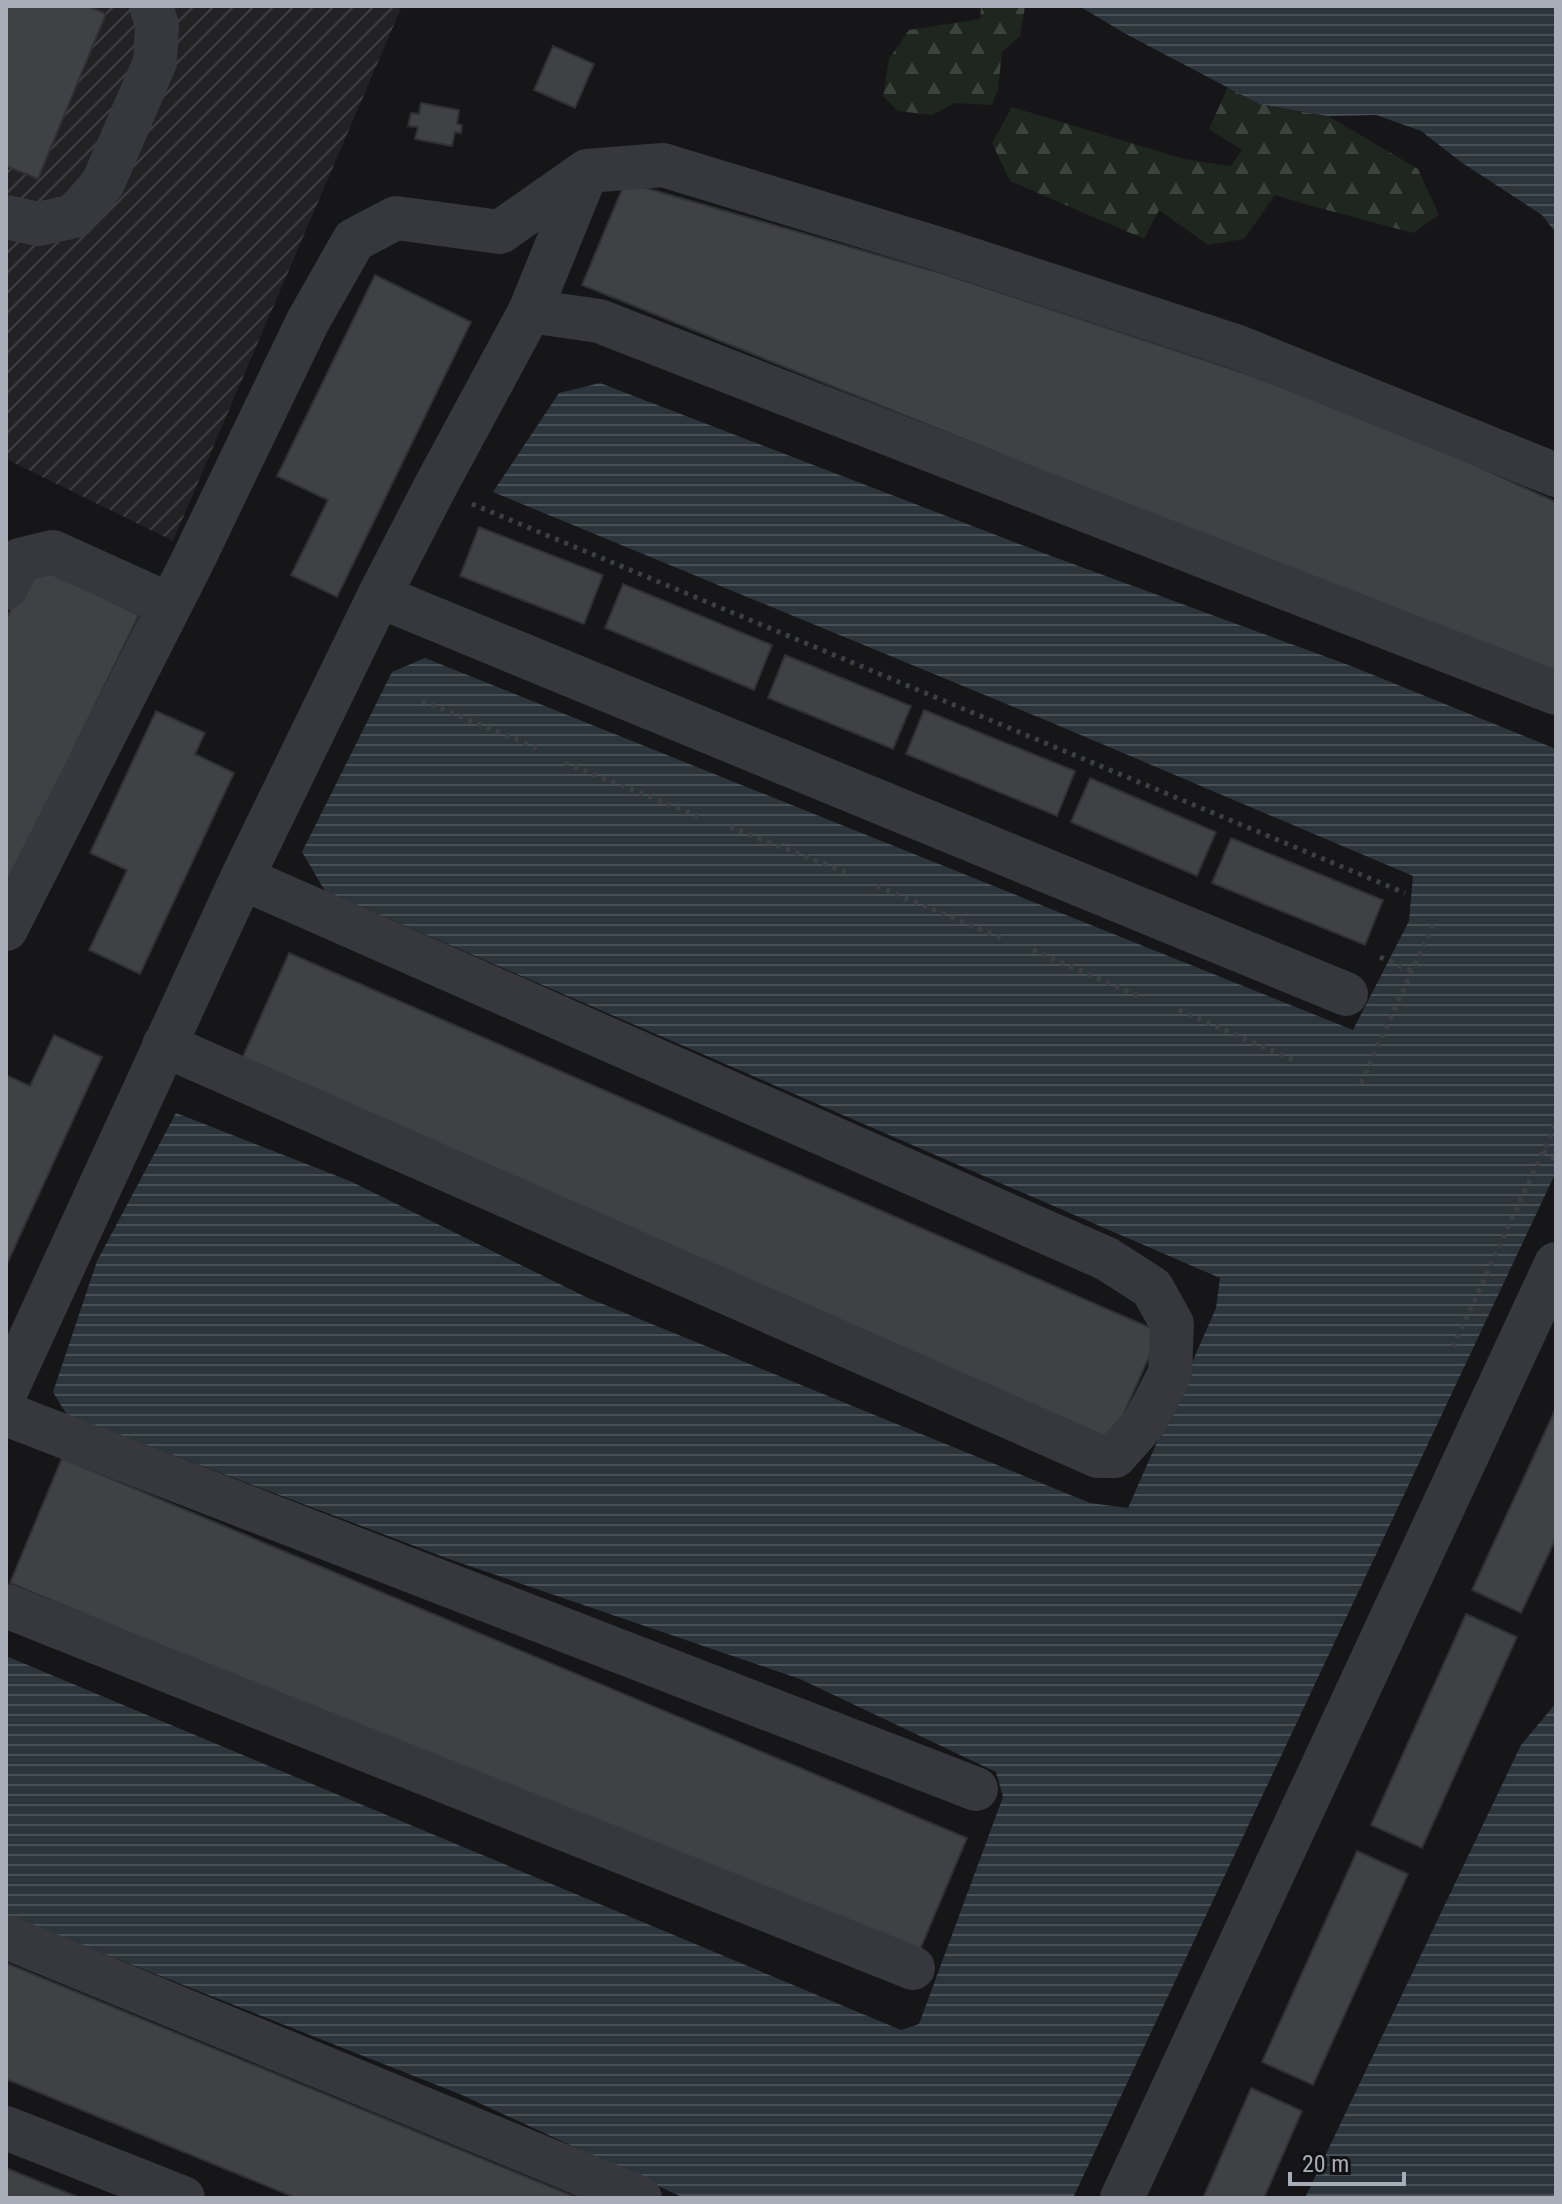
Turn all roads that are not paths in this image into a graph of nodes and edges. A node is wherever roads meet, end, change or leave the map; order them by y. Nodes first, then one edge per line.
1 (151, 6) edge
2 (587, 171) junction
3 (6, 217) edge
4 (530, 311) junction
5 (1556, 475) edge
6 (6, 588) edge
7 (379, 596) junction
8 (170, 605) junction
9 (1556, 693) edge
10 (242, 878) junction
11 (6, 929) edge
12 (1346, 994) dead end
13 (164, 1045) junction
14 (1556, 1264) edge
15 (6, 1391) edge
16 (6, 1414) edge
17 (6, 1606) edge
18 (976, 1789) dead end
19 (6, 1937) edge
20 (913, 1968) dead end
21 (6, 2128) edge
22 (183, 2198) edge
23 (640, 2198) edge
24 (1122, 2198) edge

1 - 3 lane
2 - 4 lane
2 - 5 lane
2 - 8 lane
4 - 7 lane
4 - 9 lane
6 - 8 lane
7 - 10 lane
7 - 12 lane
8 - 11 lane
10 - 13 lane
10 - 13 lane
13 - 15 lane
14 - 24 lane
16 - 18 lane
17 - 20 lane
19 - 23 lane
21 - 22 lane

